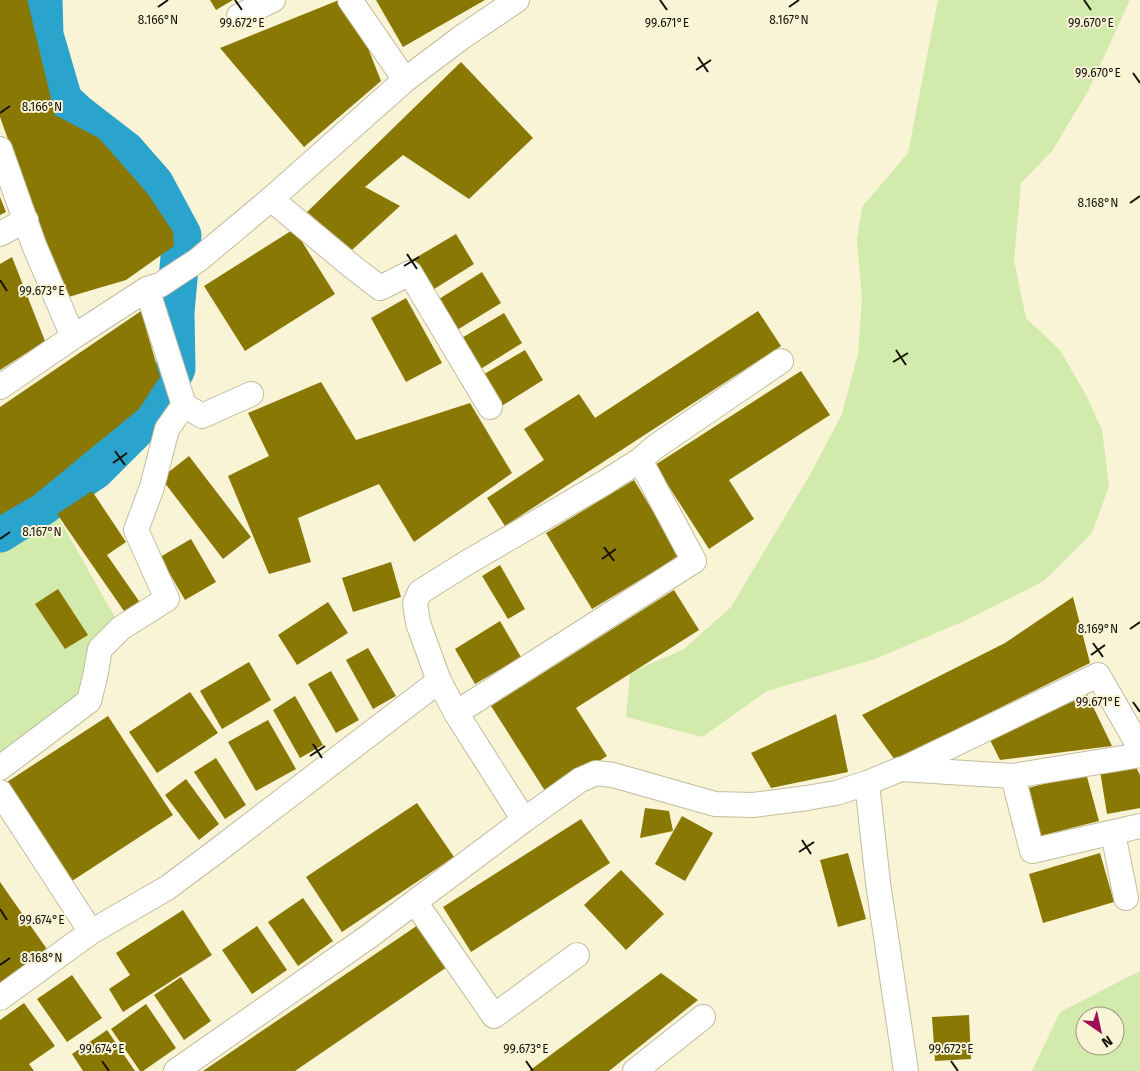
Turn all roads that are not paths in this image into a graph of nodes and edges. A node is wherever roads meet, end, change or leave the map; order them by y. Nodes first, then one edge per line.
1 (273, 0) edge
2 (350, 0) edge
3 (517, 0) edge
4 (239, 16) dead end
5 (406, 80) junction
6 (0, 149) edge
7 (271, 199) junction
8 (26, 220) junction
9 (0, 234) edge
10 (154, 287) junction
11 (72, 337) junction
12 (781, 361) dead end
13 (0, 387) edge
14 (251, 394) dead end
15 (182, 397) junction
16 (490, 407) dead end
17 (640, 460) junction
18 (439, 681) junction
19 (456, 714) junction
20 (1140, 748) edge
21 (1140, 755) edge
22 (0, 768) edge
23 (901, 769) junction
24 (1014, 776) junction
25 (867, 783) junction
26 (0, 792) edge
27 (524, 820) junction
28 (1140, 826) edge
29 (1113, 833) junction
30 (1126, 898) dead end
31 (415, 902) junction
32 (91, 932) junction
33 (577, 955) dead end
34 (0, 998) edge
35 (703, 1017) dead end
36 (176, 1071) edge
37 (635, 1071) edge
38 (906, 1071) edge

1 - 4 street
2 - 5 street
3 - 5 street
5 - 7 street
6 - 8 street
7 - 10 street
7 - 16 street
8 - 9 street
8 - 11 street
10 - 11 street
10 - 15 street
11 - 13 street
12 - 17 street
14 - 15 street
15 - 22 street
17 - 18 street
17 - 19 street
18 - 19 street
18 - 32 street
19 - 27 street
20 - 23 street
21 - 24 street
23 - 24 street
23 - 25 street
24 - 29 street
25 - 27 street
25 - 38 street
26 - 32 street
27 - 31 street
28 - 29 street
29 - 30 street
31 - 33 street
31 - 36 street
32 - 34 street
35 - 37 street

